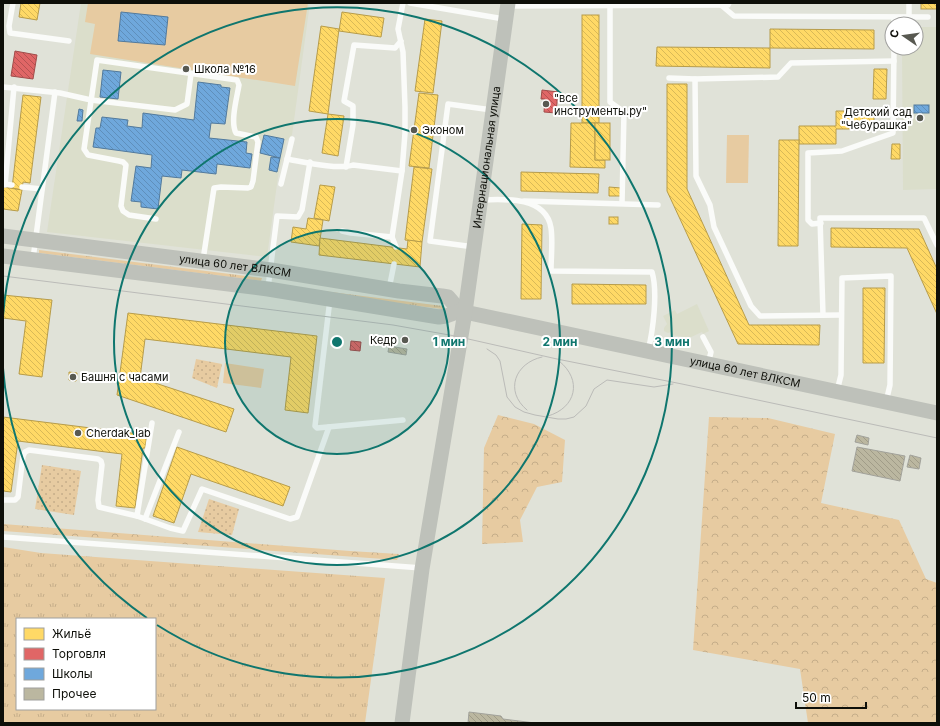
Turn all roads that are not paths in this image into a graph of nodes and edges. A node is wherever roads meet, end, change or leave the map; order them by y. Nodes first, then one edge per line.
1 (13, 3) edge
2 (403, 3) edge
3 (410, 3) edge
4 (728, 3) edge
5 (909, 3) edge
6 (659, 4) edge
7 (677, 4) edge
8 (610, 5) junction
9 (722, 5) junction
10 (508, 9) edge
11 (909, 16) edge
12 (924, 17) edge
13 (928, 17) dead end
14 (884, 18) edge
15 (3, 33) edge
16 (10, 33) junction
17 (69, 41) dead end
18 (401, 41) junction
19 (894, 56) edge
20 (894, 61) junction
21 (191, 74) junction
22 (669, 78) dead end
23 (695, 79) junction
24 (3, 87) edge
25 (14, 87) junction
26 (55, 92) junction
27 (91, 100) junction
28 (494, 110) junction
29 (292, 139) dead end
30 (287, 159) junction
31 (310, 162) junction
32 (346, 167) junction
33 (402, 171) junction
34 (4, 184) edge
35 (281, 184) dead end
36 (12, 185) dead end
37 (22, 187) dead end
38 (42, 189) junction
39 (481, 200) junction
40 (521, 201) junction
41 (622, 202) junction
42 (658, 205) dead end
43 (156, 219) dead end
44 (820, 223) junction
45 (342, 230) dead end
46 (3, 236) edge
47 (392, 237) junction
48 (36, 240) junction
49 (937, 245) edge
50 (396, 247) dead end
51 (474, 247) junction
52 (3, 256) edge
53 (33, 260) junction
54 (203, 261) junction
55 (394, 264) dead end
56 (271, 270) junction
57 (268, 288) junction
58 (389, 289) junction
59 (330, 299) junction
60 (463, 312) junction
61 (823, 315) junction
62 (841, 315) junction
63 (702, 337) dead end
64 (648, 351) junction
65 (708, 364) junction
66 (837, 391) junction
67 (886, 402) junction
68 (937, 413) edge
69 (402, 420) dead end
70 (152, 423) dead end
71 (329, 427) junction
72 (179, 432) dead end
73 (3, 500) edge
74 (138, 516) junction
75 (145, 519) junction
76 (3, 537) edge
77 (422, 568) junction
78 (402, 723) edge

1 - 16 lane
2 - 18 lane
3 - 10 lane
4 - 9 lane
5 - 11 lane
6 - 7 lane
6 - 8 lane
7 - 9 lane
8 - 10 lane
8 - 41 lane
9 - 14 lane
10 - 28 street, Интернациональная улица
12 - 13 lane
15 - 16 lane
16 - 17 lane
18 - 32 lane
18 - 33 lane
19 - 20 lane
20 - 23 lane
20 - 44 lane
21 - 27 lane
21 - 27 lane
21 - 54 lane
22 - 23 lane
23 - 61 lane
24 - 25 lane
25 - 26 lane
25 - 34 lane
26 - 27 lane
26 - 38 lane
27 - 43 lane
28 - 39 street, Интернациональная улица
28 - 51 lane
29 - 30 lane
30 - 31 lane
30 - 35 lane
31 - 32 lane
31 - 56 lane
32 - 33 lane
33 - 47 lane
34 - 36 lane
37 - 38 lane
38 - 48 lane
39 - 40 lane
39 - 51 street, Интернациональная улица
40 - 41 lane
40 - 64 lane
41 - 42 lane
44 - 49 lane
44 - 61 lane
45 - 47 lane
46 - 48 street, улица 60 лет ВЛКСМ
47 - 50 lane
48 - 53 lane
48 - 54 street, улица 60 лет ВЛКСМ
51 - 60 street, Интернациональная улица
52 - 53 street, улица 60 лет ВЛКСМ
53 - 57 street, улица 60 лет ВЛКСМ
54 - 56 street, улица 60 лет ВЛКСМ
55 - 58 lane
56 - 57 lane
56 - 58 street, улица 60 лет ВЛКСМ
57 - 59 street, улица 60 лет ВЛКСМ
58 - 60 street, улица 60 лет ВЛКСМ
59 - 60 street, улица 60 лет ВЛКСМ
59 - 71 lane
60 - 64 street, улица 60 лет ВЛКСМ
60 - 77 street, Интернациональная улица
61 - 62 lane
62 - 66 lane
62 - 67 lane
63 - 65 lane
64 - 65 street, улица 60 лет ВЛКСМ
65 - 66 street, улица 60 лет ВЛКСМ
66 - 67 street, улица 60 лет ВЛКСМ
67 - 68 street, улица 60 лет ВЛКСМ
69 - 71 lane
70 - 74 lane
71 - 75 lane
72 - 75 lane
73 - 74 lane
74 - 75 lane
76 - 77 lane
77 - 78 street, Интернациональная улица

